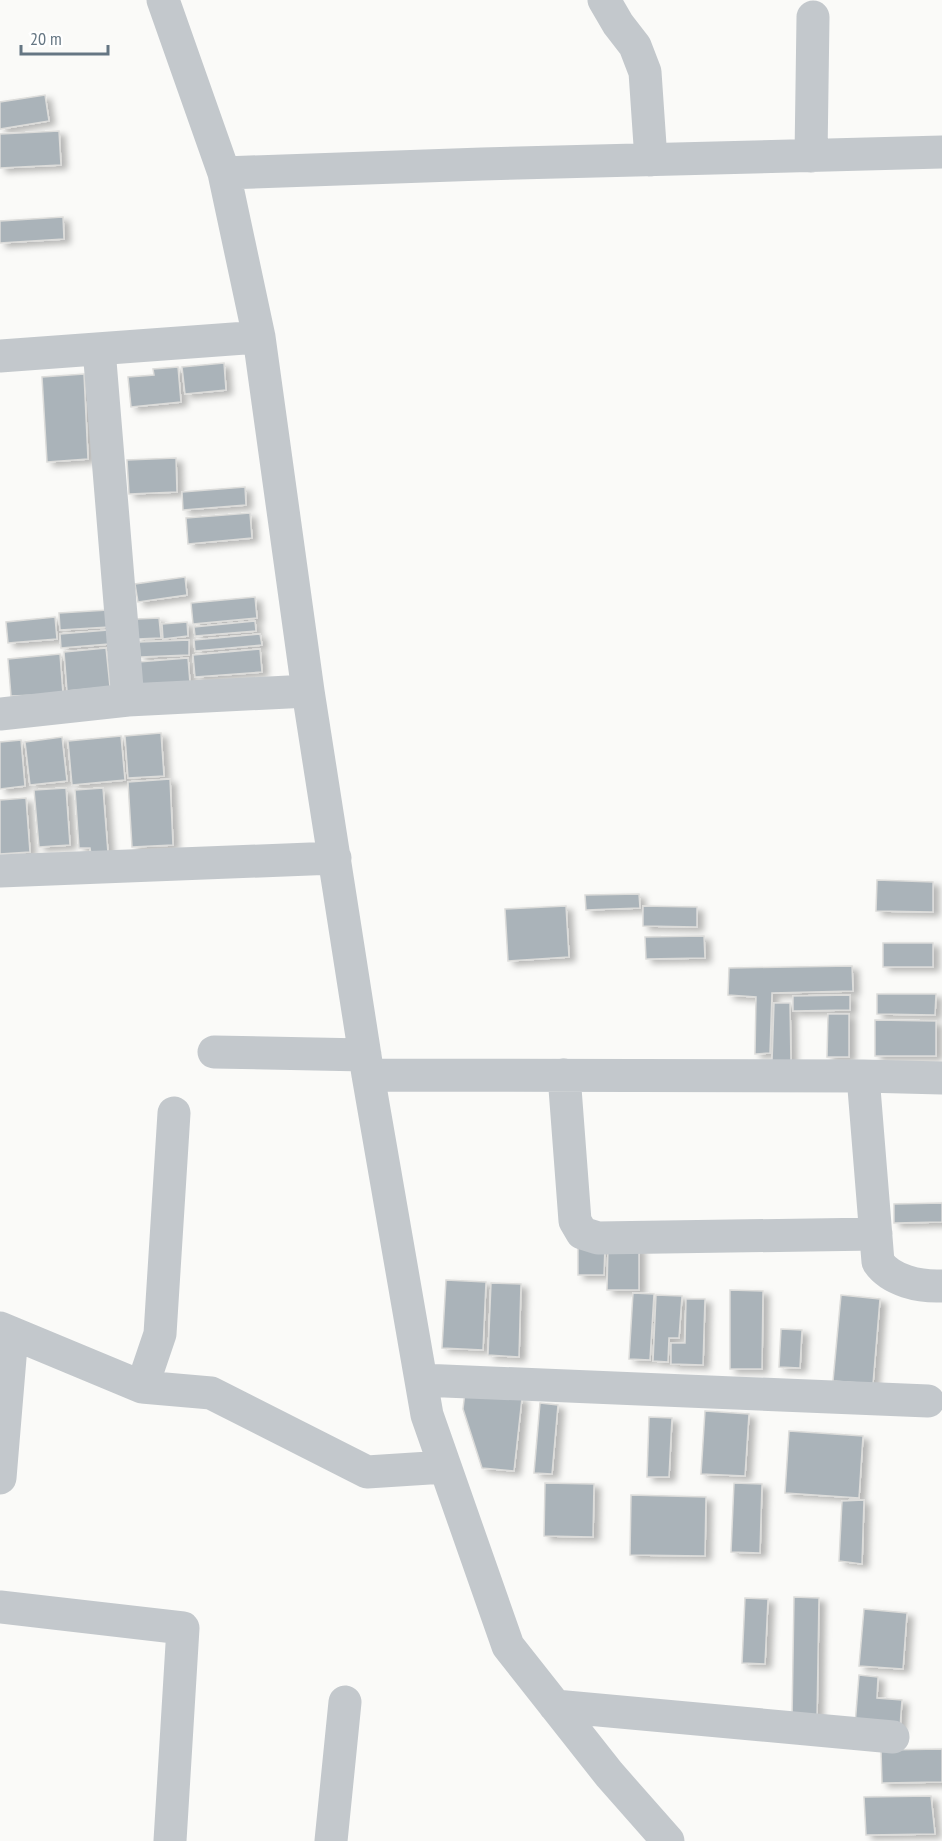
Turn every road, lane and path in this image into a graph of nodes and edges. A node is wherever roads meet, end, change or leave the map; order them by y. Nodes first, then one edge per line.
1 (163, 0) edge
2 (604, 0) edge
3 (813, 17) dead end
4 (942, 152) edge
5 (811, 156) junction
6 (651, 160) junction
7 (224, 173) junction
8 (259, 338) junction
9 (99, 349) junction
10 (0, 356) edge
11 (308, 691) junction
12 (128, 700) junction
13 (0, 714) edge
14 (335, 858) junction
15 (0, 871) edge
16 (214, 1052) dead end
17 (367, 1065) junction
18 (564, 1075) junction
19 (863, 1076) junction
20 (942, 1077) edge
21 (174, 1113) dead end
22 (876, 1234) junction
23 (942, 1286) edge
24 (6, 1331) edge
25 (421, 1380) junction
26 (142, 1387) junction
27 (928, 1401) dead end
28 (445, 1467) junction
29 (0, 1478) edge
30 (0, 1607) edge
31 (345, 1702) dead end
32 (555, 1706) junction
33 (893, 1737) dead end
34 (656, 1834) edge
35 (170, 1841) edge
36 (332, 1841) edge

1 - 7 street
2 - 6 street
3 - 5 street
4 - 5 street
5 - 6 street
6 - 7 street
7 - 8 street
8 - 9 street
8 - 11 street
9 - 10 street
9 - 12 street
11 - 12 street
11 - 14 street
12 - 13 street
14 - 15 street
14 - 17 street
16 - 17 street
17 - 18 street
17 - 25 street
18 - 19 street
18 - 22 street
19 - 20 street
19 - 22 street
21 - 26 street
22 - 23 street
24 - 26 street
24 - 29 street
25 - 27 street
25 - 28 street
26 - 28 street
28 - 32 street
30 - 35 street
31 - 36 street
32 - 33 street
32 - 34 street

